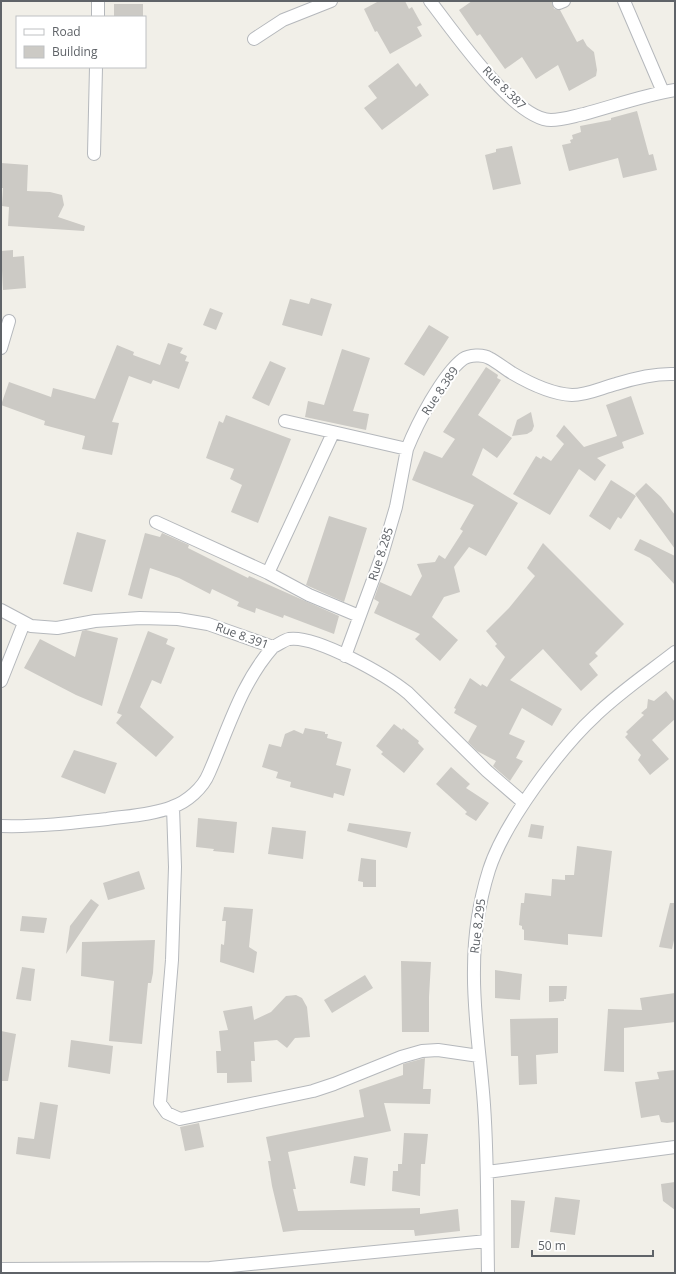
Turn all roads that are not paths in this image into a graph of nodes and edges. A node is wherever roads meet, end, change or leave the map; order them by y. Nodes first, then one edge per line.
1 (98, 1) edge
2 (331, 1) edge
3 (430, 1) edge
4 (624, 1) edge
5 (98, 16) edge
6 (254, 39) dead end
7 (96, 68) edge
8 (669, 91) edge
9 (94, 154) dead end
10 (9, 321) dead end
11 (1, 348) edge
12 (675, 374) edge
13 (285, 421) dead end
14 (333, 433) junction
15 (407, 449) junction
16 (156, 522) dead end
17 (268, 573) junction
18 (1, 610) edge
19 (359, 616) junction
20 (24, 623) junction
21 (273, 647) junction
22 (675, 652) edge
23 (346, 656) junction
24 (1, 681) edge
25 (524, 803) junction
26 (173, 807) junction
27 (1, 826) edge
28 (479, 1056) junction
29 (675, 1148) edge
30 (487, 1172) junction
31 (487, 1241) junction
32 (1, 1269) edge
33 (488, 1273) edge

1 - 5 street
2 - 6 street
3 - 8 street, Rue 8.387
4 - 8 street
7 - 9 street
10 - 11 street
12 - 15 street, Rue 8.389
13 - 14 street
14 - 15 street
14 - 17 street
15 - 19 street, Rue 8.285
16 - 17 street
17 - 19 street
18 - 20 street, Rue 8.391
19 - 23 street, Rue 8.285
20 - 21 street, Rue 8.391
20 - 24 street
21 - 23 street, Rue 8.391
21 - 26 street
22 - 25 street, Rue 8.295
23 - 25 street, Rue 8.391
25 - 28 street, Rue 8.295
26 - 27 street
26 - 28 street
28 - 30 street, Rue 8.295
29 - 30 street
30 - 31 street, Rue 8.295
31 - 32 street
31 - 33 street, Rue 8.295

